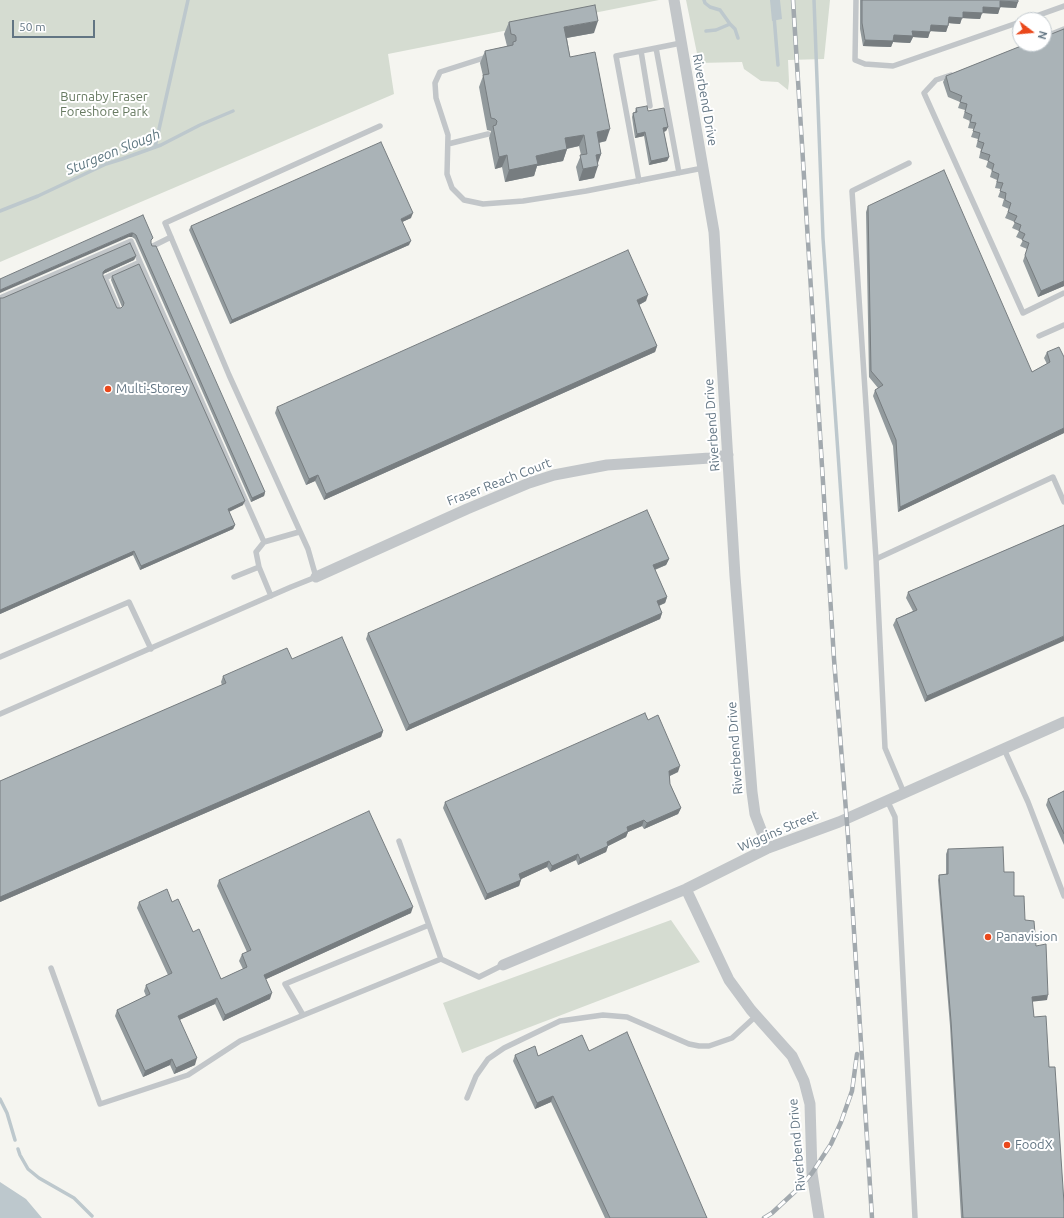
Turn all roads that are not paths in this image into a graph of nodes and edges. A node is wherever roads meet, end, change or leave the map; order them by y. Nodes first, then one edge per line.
1 (674, 0) edge
2 (856, 0) edge
3 (1064, 6) edge
4 (1047, 12) edge
5 (1012, 25) edge
6 (1064, 29) edge
7 (1052, 34) edge
8 (681, 43) junction
9 (656, 48) junction
10 (641, 51) junction
11 (492, 55) edge
12 (958, 72) edge
13 (650, 106) dead end
14 (380, 126) dead end
15 (488, 134) dead end
16 (448, 144) junction
17 (909, 163) dead end
18 (703, 168) junction
19 (679, 172) junction
20 (639, 180) junction
21 (171, 237) junction
22 (153, 246) edge
23 (140, 262) junction
24 (1064, 293) edge
25 (0, 298) edge
26 (118, 308) edge
27 (1064, 325) edge
28 (1039, 336) dead end
29 (728, 455) junction
30 (1064, 502) edge
31 (299, 532) junction
32 (264, 542) junction
33 (876, 560) junction
34 (259, 567) junction
35 (234, 577) dead end
36 (316, 577) junction
37 (271, 596) junction
38 (151, 649) junction
39 (0, 657) edge
40 (0, 714) edge
41 (1064, 722) edge
42 (1004, 749) junction
43 (904, 793) junction
44 (887, 800) junction
45 (399, 841) dead end
46 (768, 848) junction
47 (686, 889) junction
48 (1064, 896) edge
49 (429, 925) junction
50 (441, 959) junction
51 (502, 965) joint
52 (51, 968) dead end
53 (303, 1015) junction
54 (756, 1016) junction
55 (467, 1098) dead end
56 (819, 1218) edge
57 (915, 1218) edge

1 - 8 street, Riverbend Drive
2 - 5 lane
3 - 4 lane
6 - 7 lane
8 - 9 lane
8 - 18 street, Riverbend Drive
9 - 10 lane
9 - 19 lane
10 - 13 lane
10 - 20 lane
11 - 16 lane
12 - 24 lane
14 - 21 lane
15 - 16 lane
16 - 20 lane
17 - 33 lane
18 - 19 lane
18 - 29 street, Riverbend Drive
19 - 20 lane
21 - 22 lane
21 - 31 lane
23 - 25 lane
23 - 26 lane
23 - 32 lane
27 - 28 lane
29 - 36 street, Fraser Reach Court
29 - 46 street, Riverbend Drive
30 - 33 lane
31 - 32 lane
31 - 36 lane
32 - 34 lane
33 - 43 lane
34 - 35 lane
34 - 37 lane
36 - 37 lane
37 - 38 lane
38 - 39 lane
38 - 40 lane
41 - 42 street, Wiggins Street
42 - 43 street, Wiggins Street
42 - 48 lane
43 - 44 street, Wiggins Street
44 - 46 street, Wiggins Street
44 - 57 lane
45 - 49 lane
46 - 47 street, Wiggins Street
47 - 51 street, Wiggins Street
47 - 54 street, Riverbend Drive
49 - 50 lane
49 - 53 lane
50 - 51 lane
50 - 53 lane
52 - 53 lane
54 - 55 lane
54 - 56 street, Riverbend Drive

